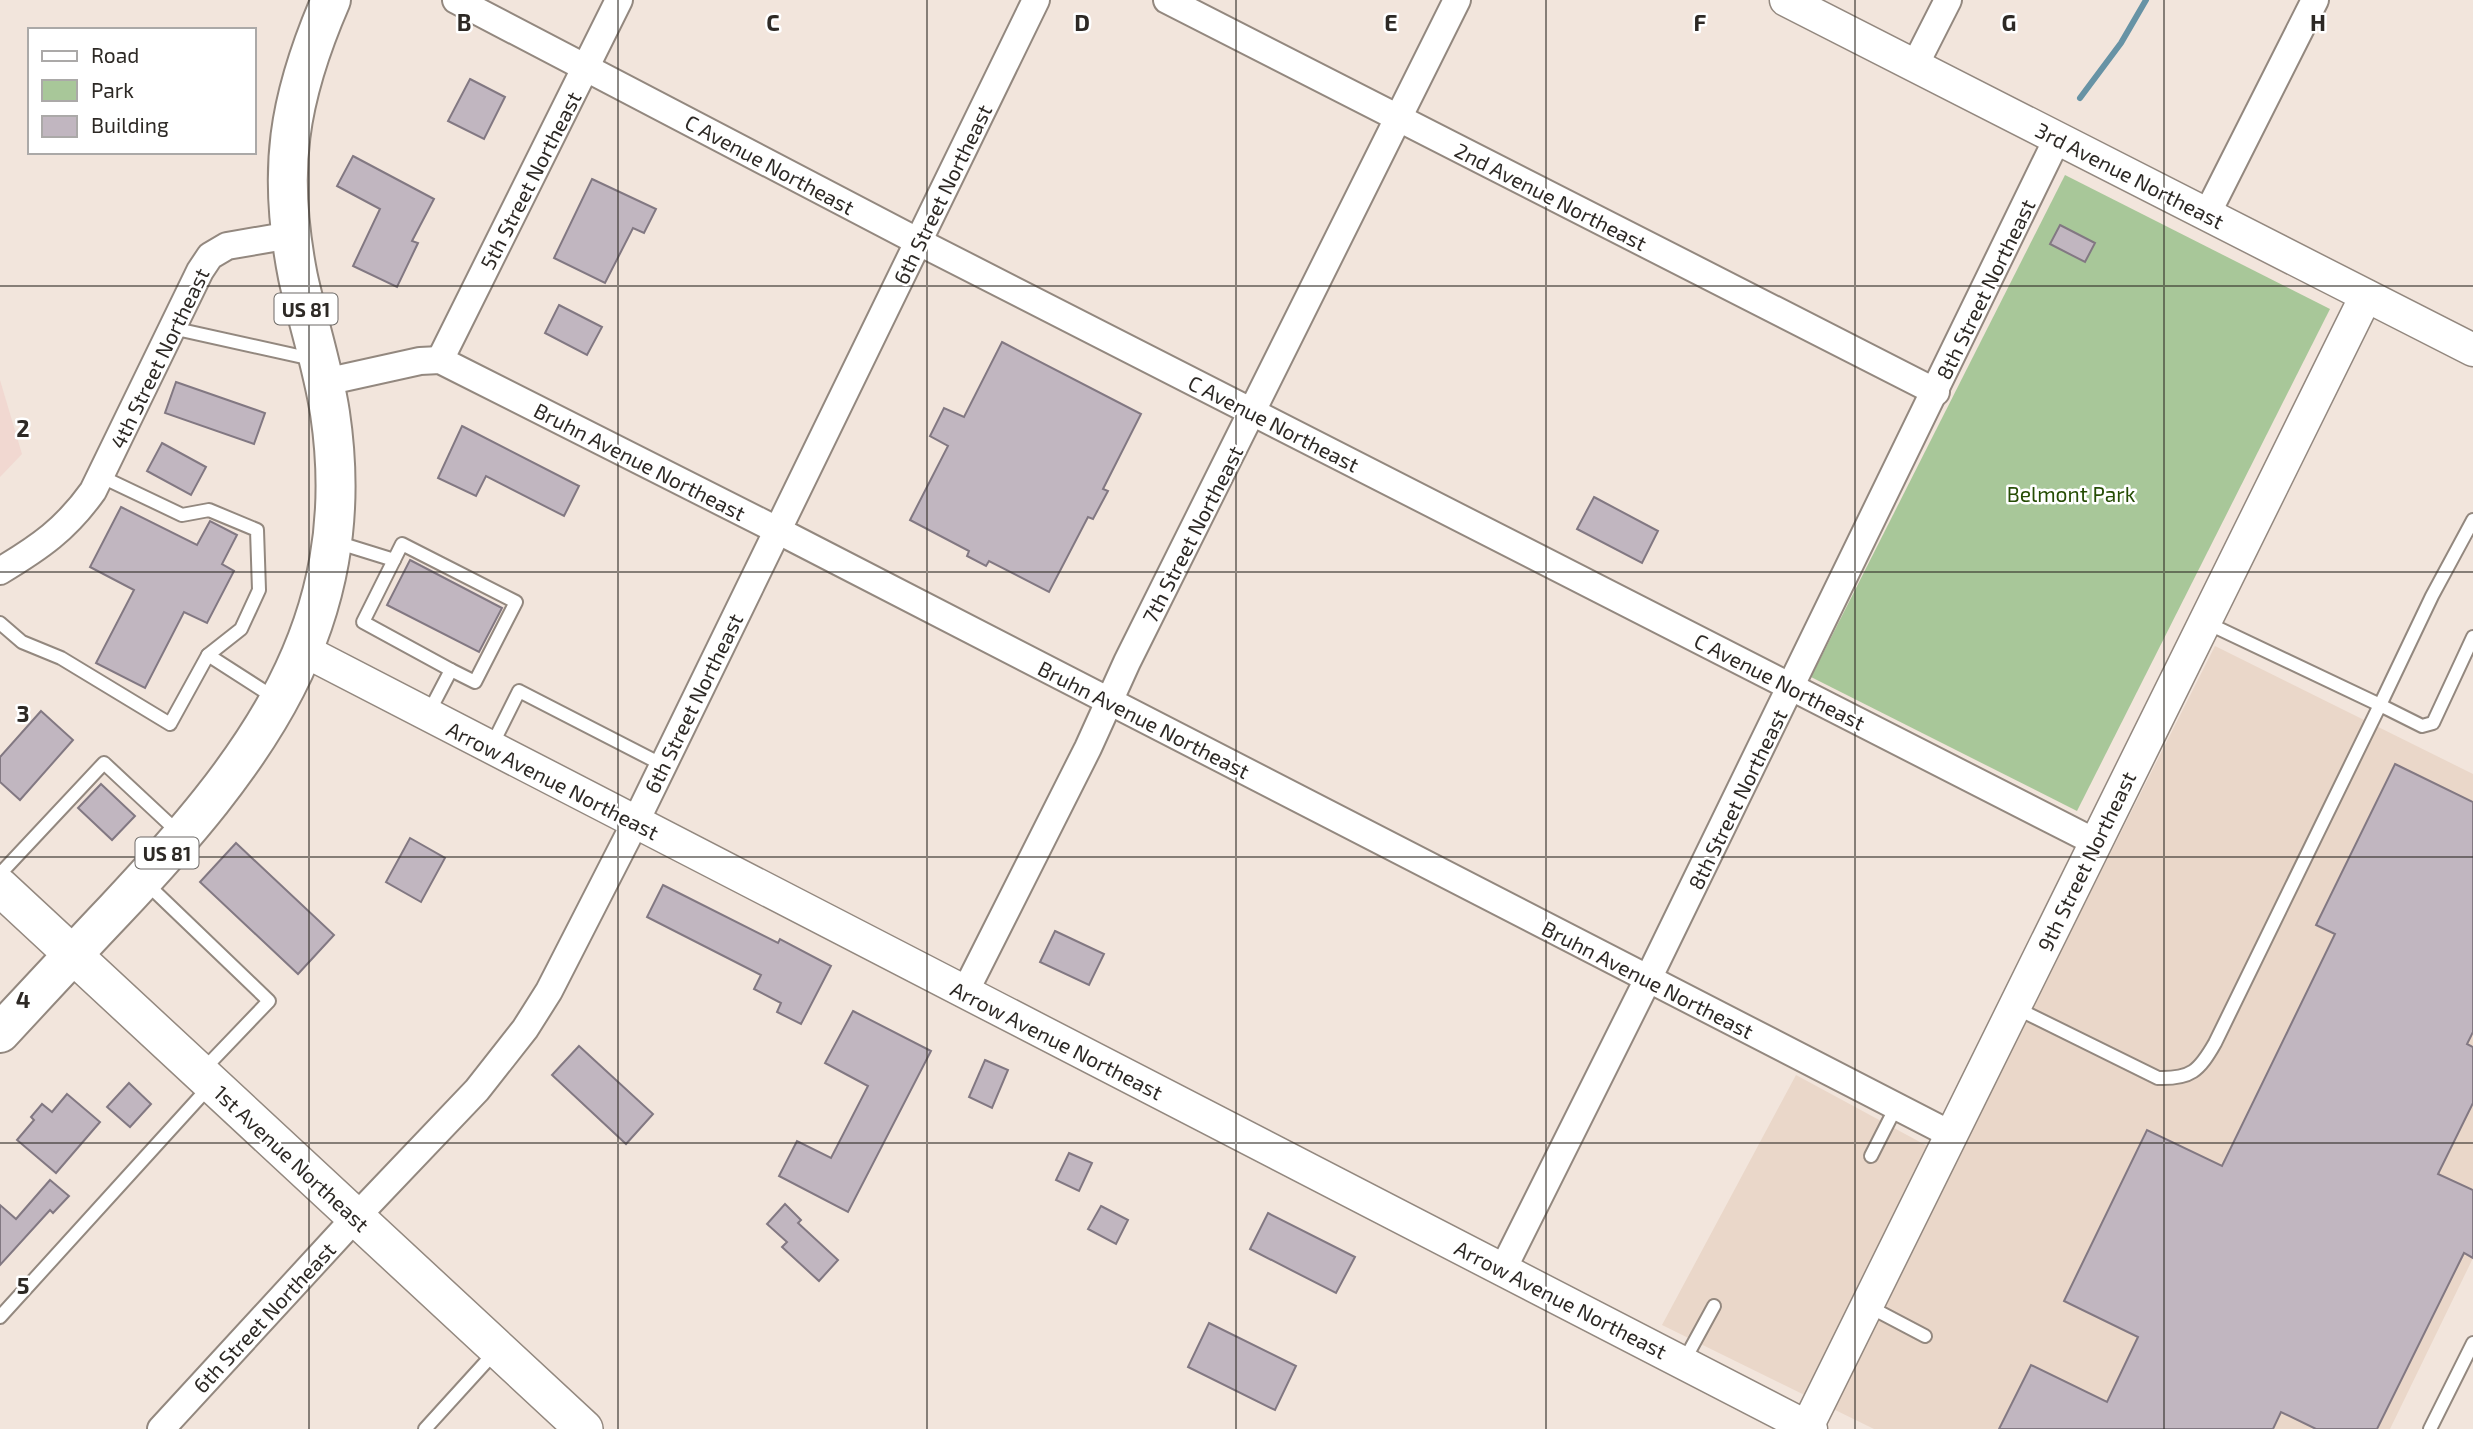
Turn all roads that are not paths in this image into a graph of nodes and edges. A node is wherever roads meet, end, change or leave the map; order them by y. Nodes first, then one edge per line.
1 (331, 0) edge
2 (619, 0) edge
3 (1036, 0) edge
4 (1167, 0) edge
5 (1457, 0) edge
6 (1786, 0) edge
7 (1948, 0) edge
8 (2315, 0) edge
9 (473, 4) edge
10 (1915, 65) junction
11 (587, 67) junction
12 (1399, 119) junction
13 (2058, 138) junction
14 (2207, 214) junction
15 (291, 235) junction
16 (919, 242) junction
17 (2366, 296) junction
18 (172, 328) junction
19 (2473, 350) edge
20 (440, 360) junction
21 (323, 371) junction
22 (1936, 392) junction
23 (1253, 412) junction
24 (100, 476) junction
25 (2473, 520) edge
26 (777, 530) junction
27 (332, 540) junction
28 (394, 560) junction
29 (0, 571) edge
30 (2205, 621) junction
31 (0, 623) edge
32 (2473, 637) edge
33 (303, 650) junction
34 (208, 654) junction
35 (451, 670) junction
36 (1792, 687) junction
37 (279, 700) junction
38 (1110, 702) junction
39 (2379, 705) junction
40 (428, 716) junction
41 (490, 748) junction
42 (663, 765) junction
43 (635, 823) junction
44 (182, 836) junction
45 (2095, 842) junction
46 (0, 874) edge
47 (142, 880) junction
48 (0, 887) edge
49 (73, 955) junction
50 (1648, 979) junction
51 (965, 992) junction
52 (2014, 1007) junction
53 (0, 1034) edge
54 (206, 1078) junction
55 (1896, 1107) junction
56 (1952, 1135) junction
57 (1871, 1156) dead end
58 (356, 1217) junction
59 (1503, 1269) junction
60 (1867, 1305) junction
61 (1714, 1306) dead end
62 (0, 1317) edge
63 (1925, 1336) dead end
64 (2473, 1343) edge
65 (498, 1349) junction
66 (1684, 1363) junction
67 (1809, 1428) edge
68 (161, 1429) edge
69 (425, 1429) edge
70 (584, 1429) edge
71 (2430, 1429) edge

1 - 15 main road, US 81
2 - 11 street, 5th Street Northeast
3 - 16 street, 6th Street Northeast
4 - 12 street, 2nd Avenue Northeast
5 - 12 street, 7th Street Northeast
6 - 10 street, 3rd Avenue Northeast
7 - 10 street
8 - 14 street
9 - 11 street, C Avenue Northeast
10 - 13 street, 3rd Avenue Northeast
11 - 16 street, C Avenue Northeast
11 - 20 street, 5th Street Northeast
12 - 22 street, 2nd Avenue Northeast
12 - 23 street, 7th Street Northeast
13 - 14 street, 3rd Avenue Northeast
13 - 22 street, 8th Street Northeast
14 - 17 street, 3rd Avenue Northeast
15 - 18 street, 4th Street Northeast
15 - 21 main road, US 81
16 - 23 street, C Avenue Northeast
16 - 26 street, 6th Street Northeast
17 - 19 street, 3rd Avenue Northeast
17 - 30 street, 9th Street Northeast
18 - 21 lane
18 - 24 street, 4th Street Northeast
20 - 21 street
20 - 26 street, Bruhn Avenue Northeast
21 - 27 main road, US 81
22 - 36 street, 8th Street Northeast
23 - 36 street, C Avenue Northeast
23 - 38 street, 7th Street Northeast
24 - 29 street, 4th Street Northeast
24 - 34 lane
25 - 39 lane
26 - 38 street, Bruhn Avenue Northeast
26 - 42 street, 6th Street Northeast
27 - 28 lane
27 - 33 main road, US 81
28 - 35 lane
28 - 35 lane
30 - 39 lane
30 - 45 street, 9th Street Northeast
31 - 34 lane
32 - 39 lane
33 - 37 main road, US 81
33 - 40 street, Arrow Avenue Northeast
34 - 37 lane
35 - 40 lane
36 - 45 street, C Avenue Northeast
36 - 50 street, 8th Street Northeast
37 - 44 main road, US 81
38 - 50 street, Bruhn Avenue Northeast
38 - 51 street, 7th Street Northeast
39 - 52 lane
40 - 41 street, Arrow Avenue Northeast
41 - 42 lane
41 - 43 street, Arrow Avenue Northeast
42 - 43 street, 6th Street Northeast
43 - 51 street, Arrow Avenue Northeast
43 - 58 street, 6th Street Northeast
44 - 46 lane
44 - 47 main road, US 81
45 - 52 street, 9th Street Northeast
47 - 49 main road, US 81
47 - 54 lane
48 - 49 main road, 1st Avenue Northeast
49 - 53 main road, US 81
49 - 54 main road, 1st Avenue Northeast
50 - 55 street, Bruhn Avenue Northeast
50 - 59 street, 8th Street Northeast
51 - 59 street, Arrow Avenue Northeast
52 - 56 street, 9th Street Northeast
54 - 58 main road, 1st Avenue Northeast
54 - 62 lane
55 - 56 street, Bruhn Avenue Northeast
55 - 57 lane
56 - 60 street, 9th Street Northeast
58 - 65 main road, 1st Avenue Northeast
58 - 68 street, 6th Street Northeast
59 - 66 street, Arrow Avenue Northeast
60 - 63 lane
60 - 67 street, 9th Street Northeast
61 - 66 lane
64 - 71 lane
65 - 69 lane
65 - 70 main road, 1st Avenue Northeast
66 - 67 street, Arrow Avenue Northeast

